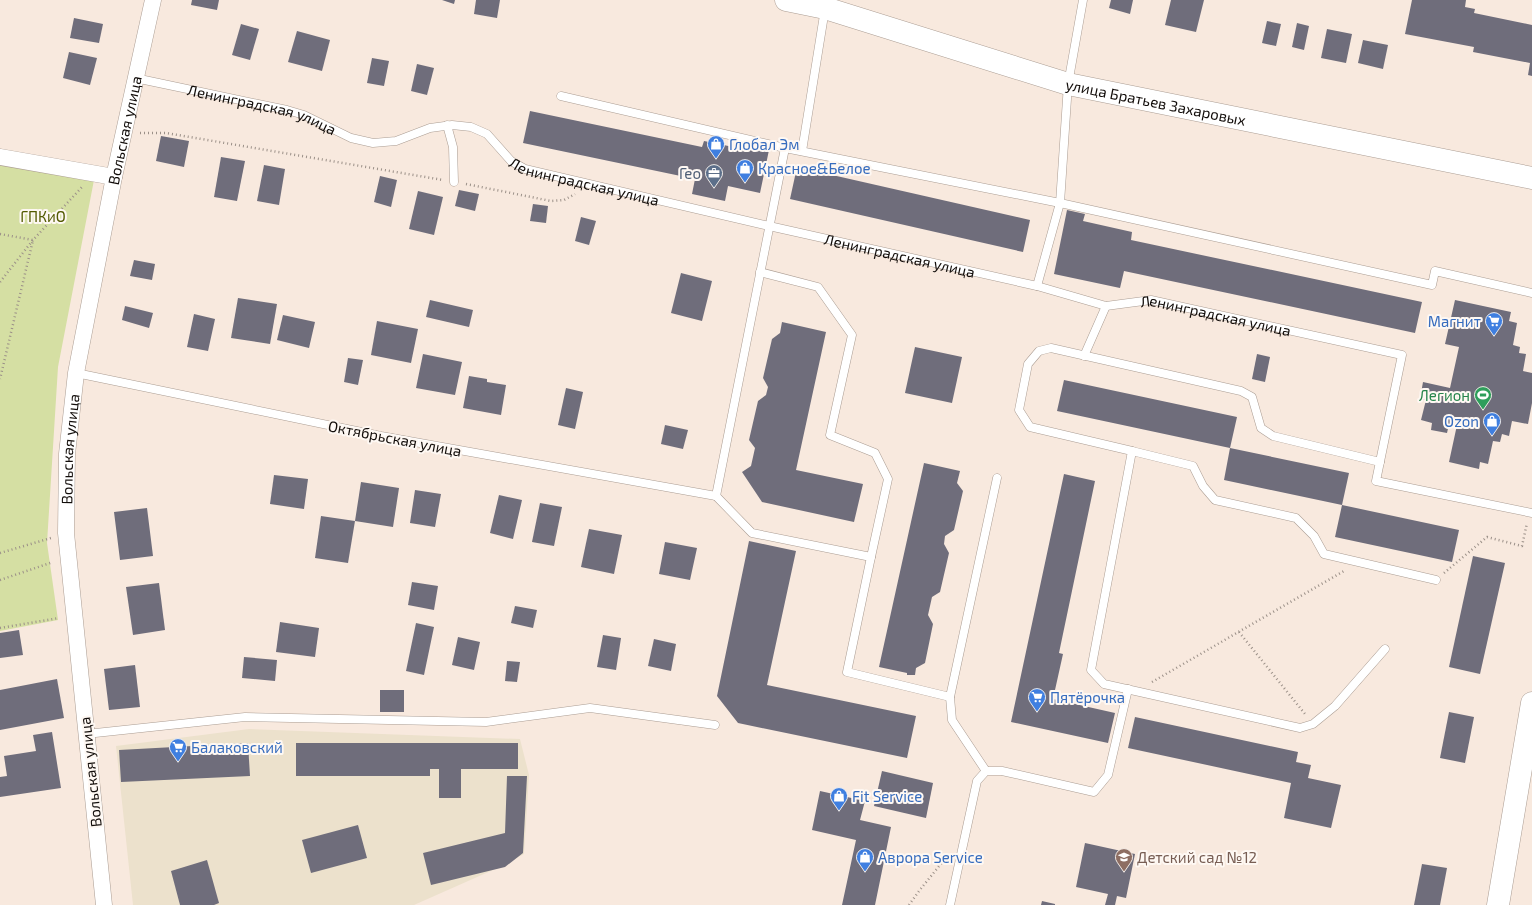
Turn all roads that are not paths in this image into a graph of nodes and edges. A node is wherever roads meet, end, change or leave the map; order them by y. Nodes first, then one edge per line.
1 (153, 0) edge
2 (786, 0) edge
3 (1083, 0) edge
4 (826, 4) edge
5 (135, 78) junction
6 (1068, 84) junction
7 (561, 96) dead end
8 (447, 125) junction
9 (785, 148) junction
10 (802, 151) junction
11 (0, 157) edge
12 (114, 177) junction
13 (1532, 178) edge
14 (454, 182) road end
15 (1060, 203) junction
16 (769, 226) junction
17 (760, 272) junction
18 (1037, 286) junction
19 (1532, 293) edge
20 (1106, 306) junction
21 (1084, 356) junction
22 (76, 373) junction
23 (1132, 451) junction
24 (1380, 462) junction
25 (997, 478) dead end
26 (716, 496) junction
27 (1531, 512) edge
28 (871, 557) junction
29 (1436, 580) road end
30 (1385, 649) dead end
31 (1128, 689) junction
32 (950, 698) junction
33 (1532, 703) edge
34 (715, 726) dead end
35 (86, 734) junction
36 (986, 771) junction
37 (104, 905) edge
38 (950, 905) edge
39 (1498, 905) edge

1 - 5 street, Вольская улица
2 - 4 main road, улица Братьев Захаровых
3 - 6 lane
4 - 6 main road, улица Братьев Захаровых
4 - 10 lane
5 - 8 lane, Ленинградская улица
5 - 12 street, Вольская улица
6 - 13 main road, улица Братьев Захаровых
6 - 15 lane
7 - 9 lane
8 - 14 lane
8 - 16 lane, Ленинградская улица
9 - 10 lane
9 - 16 lane
10 - 15 lane
11 - 12 street
12 - 22 street, Вольская улица
15 - 18 lane
15 - 19 lane
16 - 17 lane
16 - 18 lane, Ленинградская улица
17 - 26 lane
17 - 28 lane
18 - 20 lane, Ленинградская улица
20 - 21 lane
20 - 24 lane, Ленинградская улица
21 - 23 lane
21 - 24 lane
22 - 26 lane, Октябрьская улица
22 - 35 street, Вольская улица
23 - 29 lane
23 - 31 lane
24 - 27 lane, Ленинградская улица
25 - 32 lane
26 - 28 lane
28 - 32 lane
30 - 31 lane
31 - 36 lane
32 - 36 lane
33 - 39 main road
34 - 35 lane
35 - 37 street, Вольская улица
36 - 38 lane

